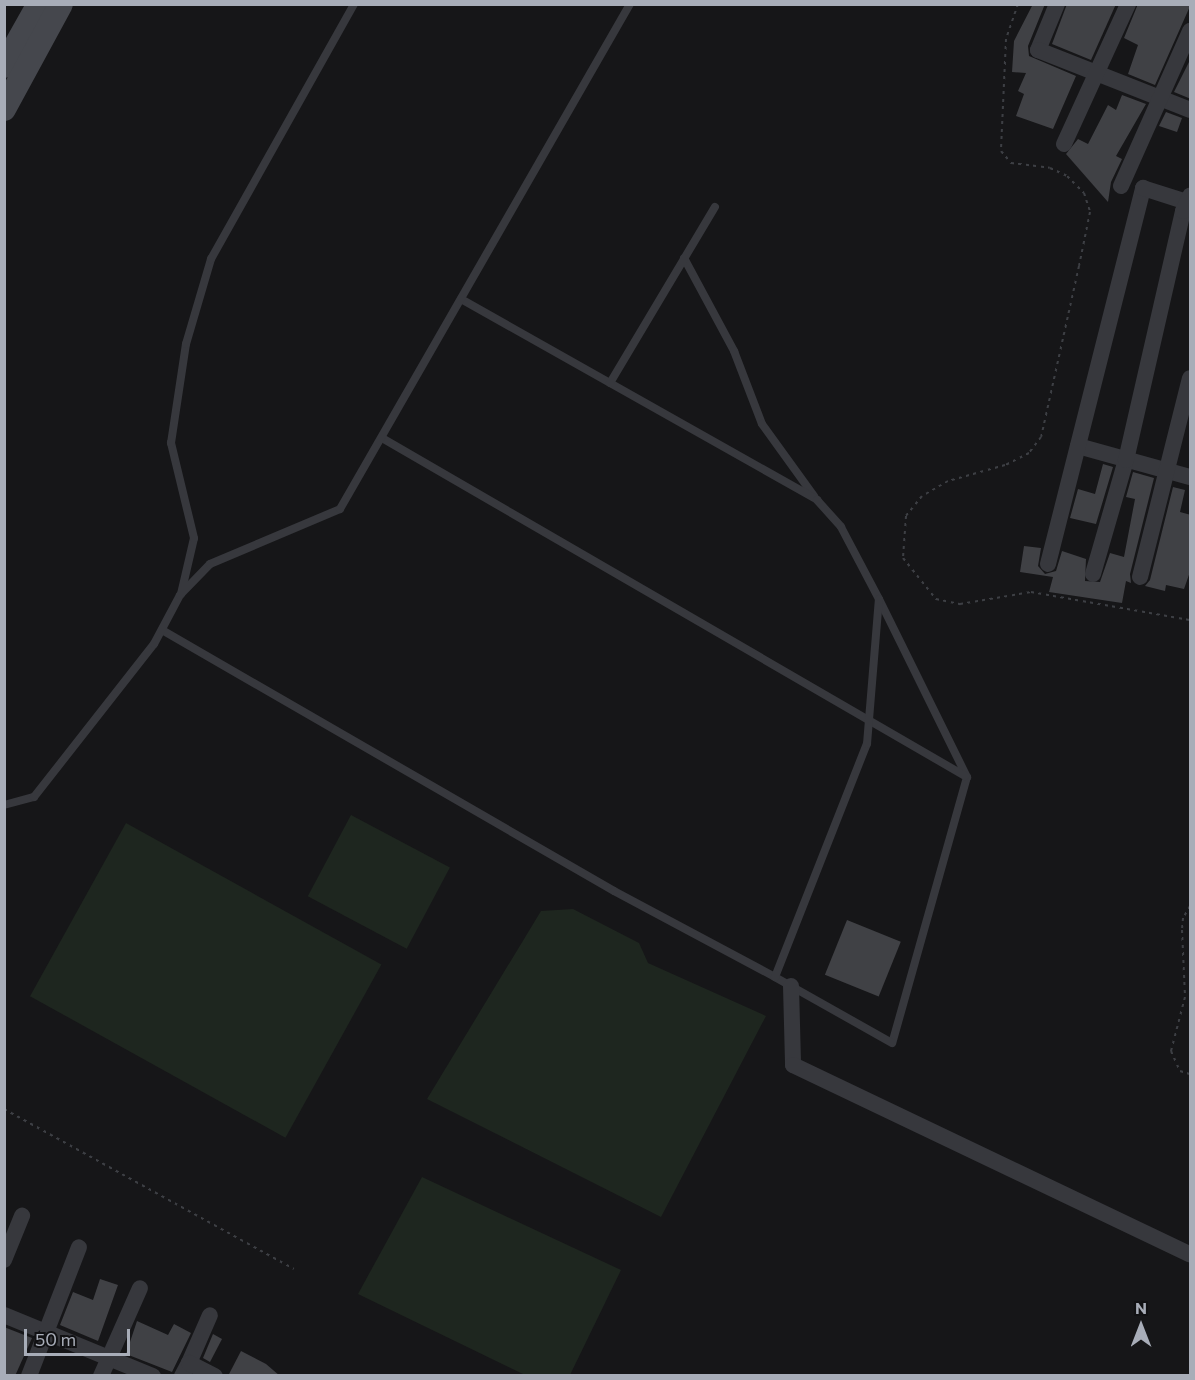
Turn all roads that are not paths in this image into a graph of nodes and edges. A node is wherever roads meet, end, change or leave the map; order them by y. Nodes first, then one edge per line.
1 (39, 4) edge
2 (61, 4) edge
3 (354, 4) edge
4 (630, 4) edge
5 (1057, 4) edge
6 (1128, 4) edge
7 (1191, 31) edge
8 (11, 62) edge
9 (1094, 73) junction
10 (1159, 98) junction
11 (4, 109) edge
12 (1191, 110) edge
13 (1064, 144) dead end
14 (1121, 186) dead end
15 (1190, 200) edge
16 (715, 207) dead end
17 (684, 258) junction
18 (461, 300) junction
19 (1191, 378) edge
20 (610, 383) junction
21 (382, 438) junction
22 (1078, 446) junction
23 (1126, 460) junction
24 (1167, 471) junction
25 (1191, 477) edge
26 (817, 500) junction
27 (1048, 564) dead end
28 (1094, 574) dead end
29 (1140, 577) dead end
30 (180, 595) junction
31 (879, 599) junction
32 (162, 630) junction
33 (869, 718) junction
34 (967, 777) junction
35 (4, 805) edge
36 (775, 977) junction
37 (791, 986) junction
38 (22, 1216) dead end
39 (79, 1247) dead end
40 (1191, 1254) edge
41 (4, 1260) edge
42 (140, 1288) dead end
43 (4, 1315) edge
44 (210, 1315) dead end
45 (46, 1333) junction
46 (110, 1356) junction
47 (185, 1369) edge
48 (29, 1376) edge
49 (101, 1376) edge
50 (153, 1376) edge
51 (214, 1376) edge

1 - 8 main road
2 - 8 main road
3 - 30 lane
4 - 18 lane
5 - 9 street
6 - 9 street
7 - 10 street
8 - 11 main road
9 - 10 street
9 - 13 street
10 - 12 street
10 - 14 street
15 - 22 street
15 - 23 street
16 - 17 lane
17 - 20 lane
17 - 26 lane
18 - 20 lane
18 - 21 lane
19 - 24 street
20 - 26 lane
21 - 30 lane
21 - 33 lane
22 - 23 street
22 - 27 street
23 - 24 street
23 - 28 street
24 - 25 street
24 - 29 street
26 - 31 lane
30 - 32 lane
31 - 33 lane
31 - 34 lane
32 - 35 lane
32 - 36 lane
33 - 34 lane
33 - 36 lane
34 - 37 lane
36 - 37 lane
37 - 40 street
38 - 41 street
39 - 45 street
42 - 46 street
43 - 45 street
44 - 47 street
45 - 46 street
45 - 48 street
46 - 49 street
46 - 50 street
47 - 51 street

